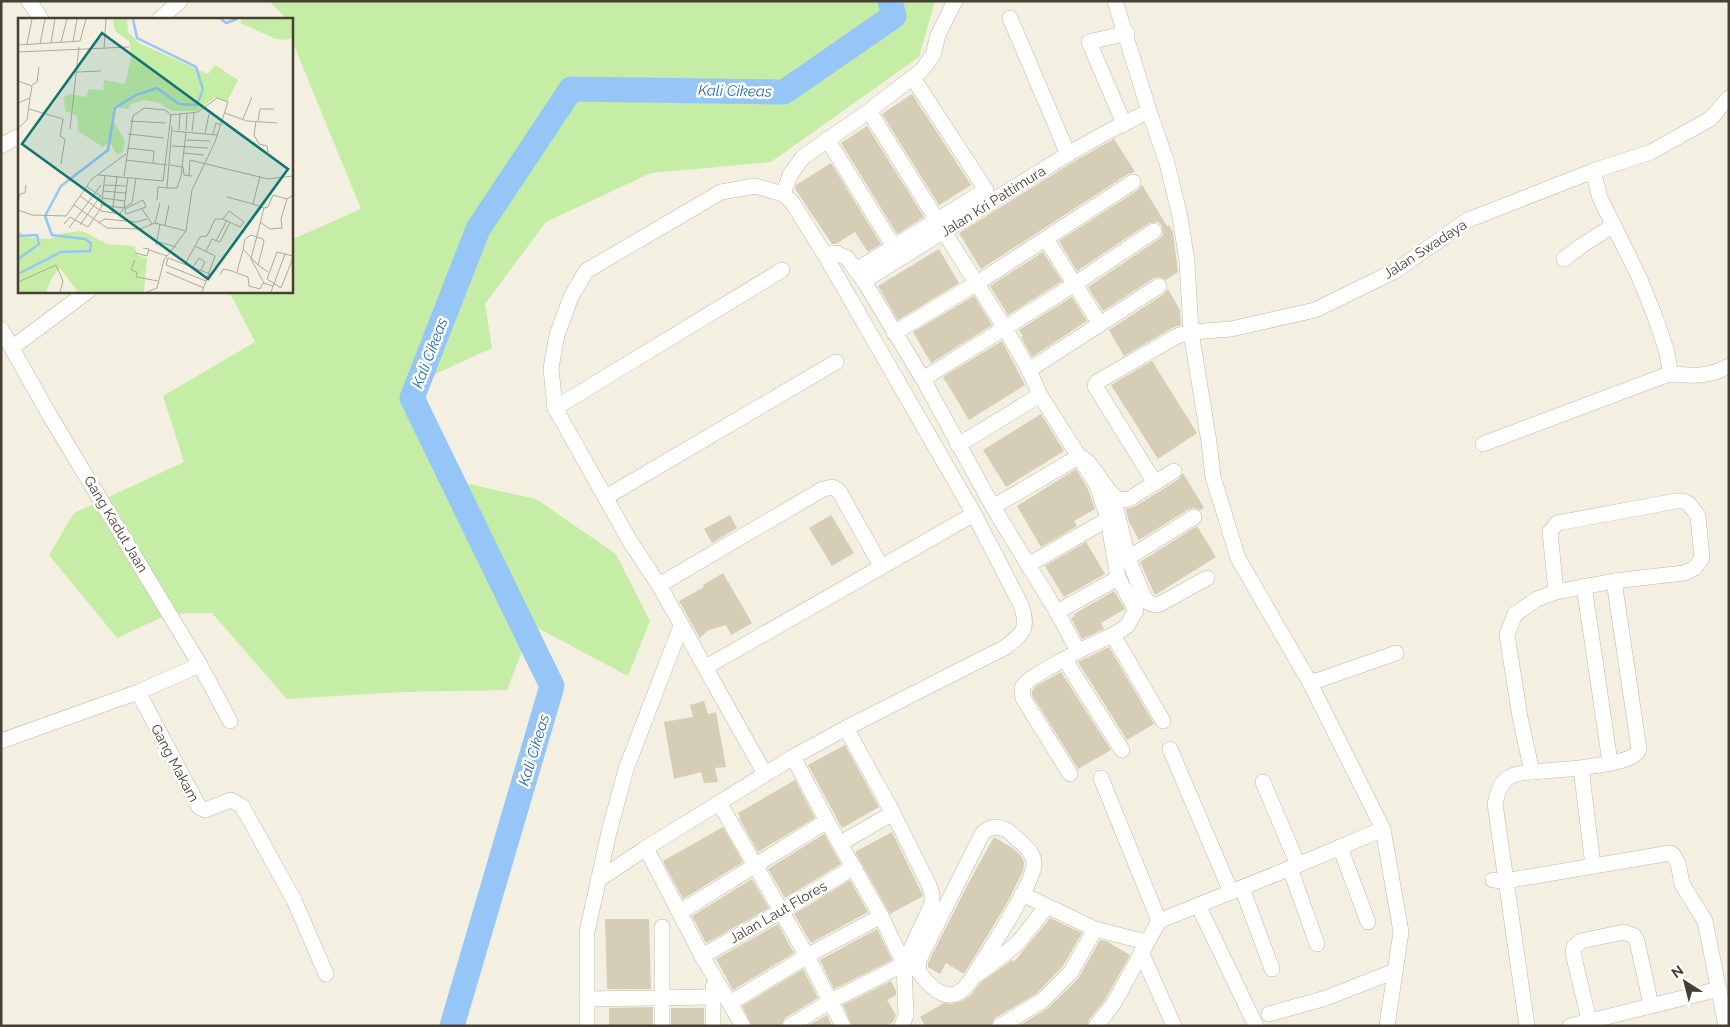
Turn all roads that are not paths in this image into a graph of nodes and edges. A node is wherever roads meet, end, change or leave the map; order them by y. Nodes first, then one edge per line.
1 (29, 1) edge
2 (180, 1) edge
3 (955, 1) edge
4 (1116, 1) edge
5 (39, 18) edge
6 (161, 18) edge
7 (1010, 18) dead end
8 (1126, 33) junction
9 (913, 78) junction
10 (1729, 98) edge
11 (869, 111) junction
12 (1149, 111) junction
13 (1124, 124) junction
14 (18, 137) edge
15 (827, 139) junction
16 (1, 146) edge
17 (1068, 154) junction
18 (1593, 171) junction
19 (1133, 182) dead end
20 (783, 194) junction
21 (1614, 225) junction
22 (941, 226) junction
23 (1154, 232) dead end
24 (1046, 239) junction
25 (894, 247) junction
26 (826, 255) junction
27 (1564, 259) dead end
28 (782, 270) dead end
29 (860, 275) junction
30 (981, 280) junction
31 (1075, 284) junction
32 (1159, 286) dead end
33 (87, 292) edge
34 (1100, 324) junction
35 (1005, 328) junction
36 (1, 329) edge
37 (1191, 332) junction
38 (894, 333) junction
39 (13, 347) junction
40 (836, 362) dead end
41 (1729, 366) edge
42 (1029, 370) junction
43 (1671, 374) junction
44 (923, 379) junction
45 (1040, 395) junction
46 (555, 408) junction
47 (958, 444) junction
48 (1482, 444) dead end
49 (1080, 456) junction
50 (1174, 471) dead end
51 (1155, 483) junction
52 (1113, 496) junction
53 (606, 497) junction
54 (993, 507) junction
55 (974, 514) junction
56 (1194, 517) dead end
57 (1108, 519) junction
58 (1128, 558) junction
59 (1028, 565) junction
60 (881, 566) junction
61 (1118, 578) junction
62 (1206, 578) dead end
63 (1614, 581) junction
64 (658, 585) junction
65 (1584, 586) junction
66 (1556, 592) junction
67 (1057, 612) junction
68 (681, 626) junction
69 (1113, 635) junction
70 (1078, 651) junction
71 (1396, 653) dead end
72 (1065, 660) junction
73 (200, 665) junction
74 (706, 667) junction
75 (1309, 682) junction
76 (138, 692) junction
77 (230, 720) dead end
78 (1163, 720) dead end
79 (846, 728) junction
80 (1, 741) edge
81 (1170, 749) dead end
82 (1122, 750) dead end
83 (793, 757) junction
84 (1610, 762) junction
85 (1580, 768) junction
86 (1532, 772) junction
87 (765, 774) junction
88 (1070, 774) dead end
89 (1101, 778) dead end
90 (1262, 782) dead end
91 (720, 804) junction
92 (893, 813) junction
93 (827, 821) junction
94 (1383, 829) junction
95 (841, 843) junction
96 (1340, 847) junction
97 (646, 848) junction
98 (754, 865) junction
99 (1593, 866) junction
100 (854, 867) junction
101 (1294, 867) junction
102 (598, 880) junction
103 (1499, 880) junction
104 (1237, 890) junction
105 (1022, 894) junction
106 (1198, 905) junction
107 (1047, 906) junction
108 (680, 912) junction
109 (780, 912) junction
110 (881, 916) junction
111 (1159, 921) junction
112 (1368, 922) dead end
113 (662, 927) dead end
114 (1096, 929) junction
115 (1317, 944) dead end
116 (1144, 947) junction
117 (702, 956) junction
118 (807, 956) junction
119 (904, 964) junction
120 (1272, 969) dead end
121 (1394, 971) junction
122 (712, 972) junction
123 (326, 974) dead end
124 (971, 980) junction
125 (1719, 989) junction
126 (713, 997) junction
127 (663, 998) junction
128 (587, 999) junction
129 (831, 1001) junction
130 (730, 1003) junction
131 (1651, 1005) junction
132 (1269, 1014) dead end
133 (1589, 1020) junction
134 (587, 1026) edge
135 (662, 1026) edge
136 (713, 1026) edge
137 (743, 1026) edge
138 (790, 1026) edge
139 (843, 1026) edge
140 (902, 1026) edge
141 (1000, 1026) edge
142 (1096, 1026) edge
143 (1174, 1026) edge
144 (1256, 1026) edge
145 (1387, 1026) edge
146 (1527, 1026) edge
147 (1570, 1026) edge
148 (1726, 1026) edge

1 - 5 street
2 - 6 street
3 - 9 street
4 - 8 street
7 - 17 street
8 - 12 street
8 - 13 street
9 - 11 street
9 - 22 street
10 - 18 street, Jalan Swadaya
11 - 15 street
11 - 22 street
12 - 13 street, Jalan Kri Pattimura
12 - 37 street
13 - 17 street, Jalan Kri Pattimura
14 - 16 street
15 - 20 street
15 - 25 street
17 - 22 street, Jalan Kri Pattimura
18 - 21 street
18 - 37 street, Jalan Swadaya
19 - 24 street
20 - 26 street
20 - 46 street
21 - 27 street
21 - 43 street
22 - 25 street
22 - 29 street, Jalan Kri Pattimura
22 - 30 street
23 - 31 street
24 - 30 street
24 - 31 street
25 - 29 street
26 - 29 street
26 - 55 street
28 - 46 street
29 - 38 street
30 - 35 street
30 - 38 street
31 - 34 street
31 - 35 street
32 - 34 street
33 - 39 street
34 - 42 street
35 - 42 street
35 - 44 street
36 - 39 street, Gang Kadut Jaan
37 - 51 street, Jalan Swadaya
37 - 75 street
38 - 44 street
39 - 73 street, Gang Kadut Jaan
40 - 53 street
41 - 43 street
42 - 45 street
43 - 48 street
44 - 47 street
45 - 47 street
45 - 49 street
46 - 53 street
47 - 54 street
49 - 52 street
49 - 54 street
49 - 57 street
50 - 51 street
51 - 52 street
52 - 58 street
53 - 64 street
54 - 59 street
55 - 60 street
55 - 79 street
56 - 58 street
57 - 59 street
57 - 61 street
58 - 62 street
59 - 67 street
60 - 64 street
60 - 74 street
61 - 67 street
61 - 69 street
63 - 65 street
63 - 66 street
63 - 84 street
64 - 68 street
65 - 66 street
65 - 84 street
66 - 86 street
67 - 70 street
68 - 74 street
68 - 102 street
69 - 70 street
69 - 78 street
70 - 72 street
71 - 75 street
72 - 82 street
72 - 88 street
73 - 76 street
73 - 77 street, Gang Kadut Jaan
74 - 87 street
75 - 94 street
76 - 80 street
76 - 123 street, Gang Makam
79 - 83 street
79 - 92 street
81 - 104 street
83 - 87 street
83 - 93 street
84 - 85 street
85 - 86 street
85 - 99 street
86 - 103 street
87 - 91 street
89 - 111 street
90 - 101 street
91 - 97 street
91 - 98 street
92 - 95 street
92 - 119 street
93 - 95 street
93 - 98 street
94 - 96 street
94 - 121 street
95 - 100 street
96 - 101 street
96 - 112 street
97 - 102 street
97 - 108 street
98 - 108 street
98 - 109 street
99 - 103 street
99 - 125 street
100 - 109 street, Jalan Laut Flores
100 - 110 street
101 - 104 street
101 - 115 street
102 - 128 street
103 - 146 street
104 - 106 street
104 - 120 street
105 - 107 street
105 - 124 street
105 - 124 street
106 - 111 street
106 - 144 street
107 - 114 street
107 - 124 street
108 - 117 street
109 - 117 street, Jalan Laut Flores
109 - 118 street
110 - 118 street
110 - 119 street
111 - 116 street
113 - 127 street
114 - 116 street
114 - 141 street
116 - 142 street
116 - 143 street
117 - 122 street
118 - 129 street
118 - 130 street
119 - 129 street
119 - 140 street
121 - 132 street
121 - 145 street
122 - 126 street
122 - 130 street
125 - 131 street
125 - 148 street
126 - 127 street
126 - 136 street
127 - 128 street
127 - 135 street
128 - 134 street
129 - 138 street
129 - 139 street
130 - 137 street
131 - 133 street
131 - 133 street
133 - 147 street

